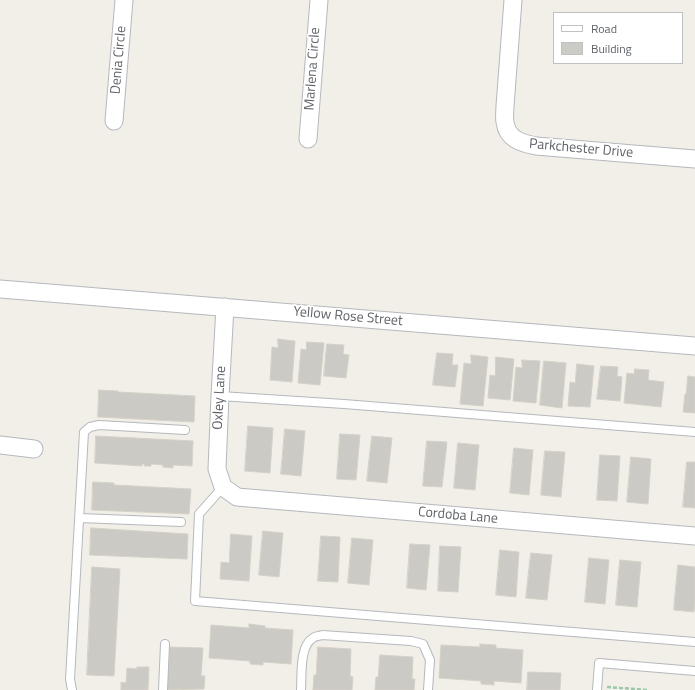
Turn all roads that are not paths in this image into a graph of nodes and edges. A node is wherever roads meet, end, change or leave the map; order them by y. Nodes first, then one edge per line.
1 (124, 0) edge
2 (319, 0) edge
3 (513, 0) edge
4 (114, 121) dead end
5 (308, 139) dead end
6 (695, 159) edge
7 (0, 289) edge
8 (225, 307) junction
9 (695, 346) edge
10 (220, 396) junction
11 (185, 430) dead end
12 (695, 432) edge
13 (0, 445) edge
14 (34, 448) dead end
15 (223, 487) junction
16 (80, 518) junction
17 (182, 522) dead end
18 (695, 536) edge
19 (695, 642) edge
20 (165, 644) dead end
21 (695, 671) edge
22 (72, 690) edge
23 (163, 690) edge
24 (301, 690) edge
25 (428, 690) edge
26 (597, 690) edge

1 - 4 street, Denia Circle
2 - 5 street, Marlena Circle
3 - 6 street, Parkchester Drive
7 - 8 street, Yellow Rose Street
8 - 9 street, Yellow Rose Street
8 - 10 street, Oxley Lane
10 - 12 lane
10 - 15 street, Oxley Lane
11 - 16 lane
13 - 14 street
15 - 18 street, Cordoba Lane
15 - 19 lane
16 - 17 lane
16 - 22 lane
20 - 23 lane
21 - 26 lane
24 - 25 lane

